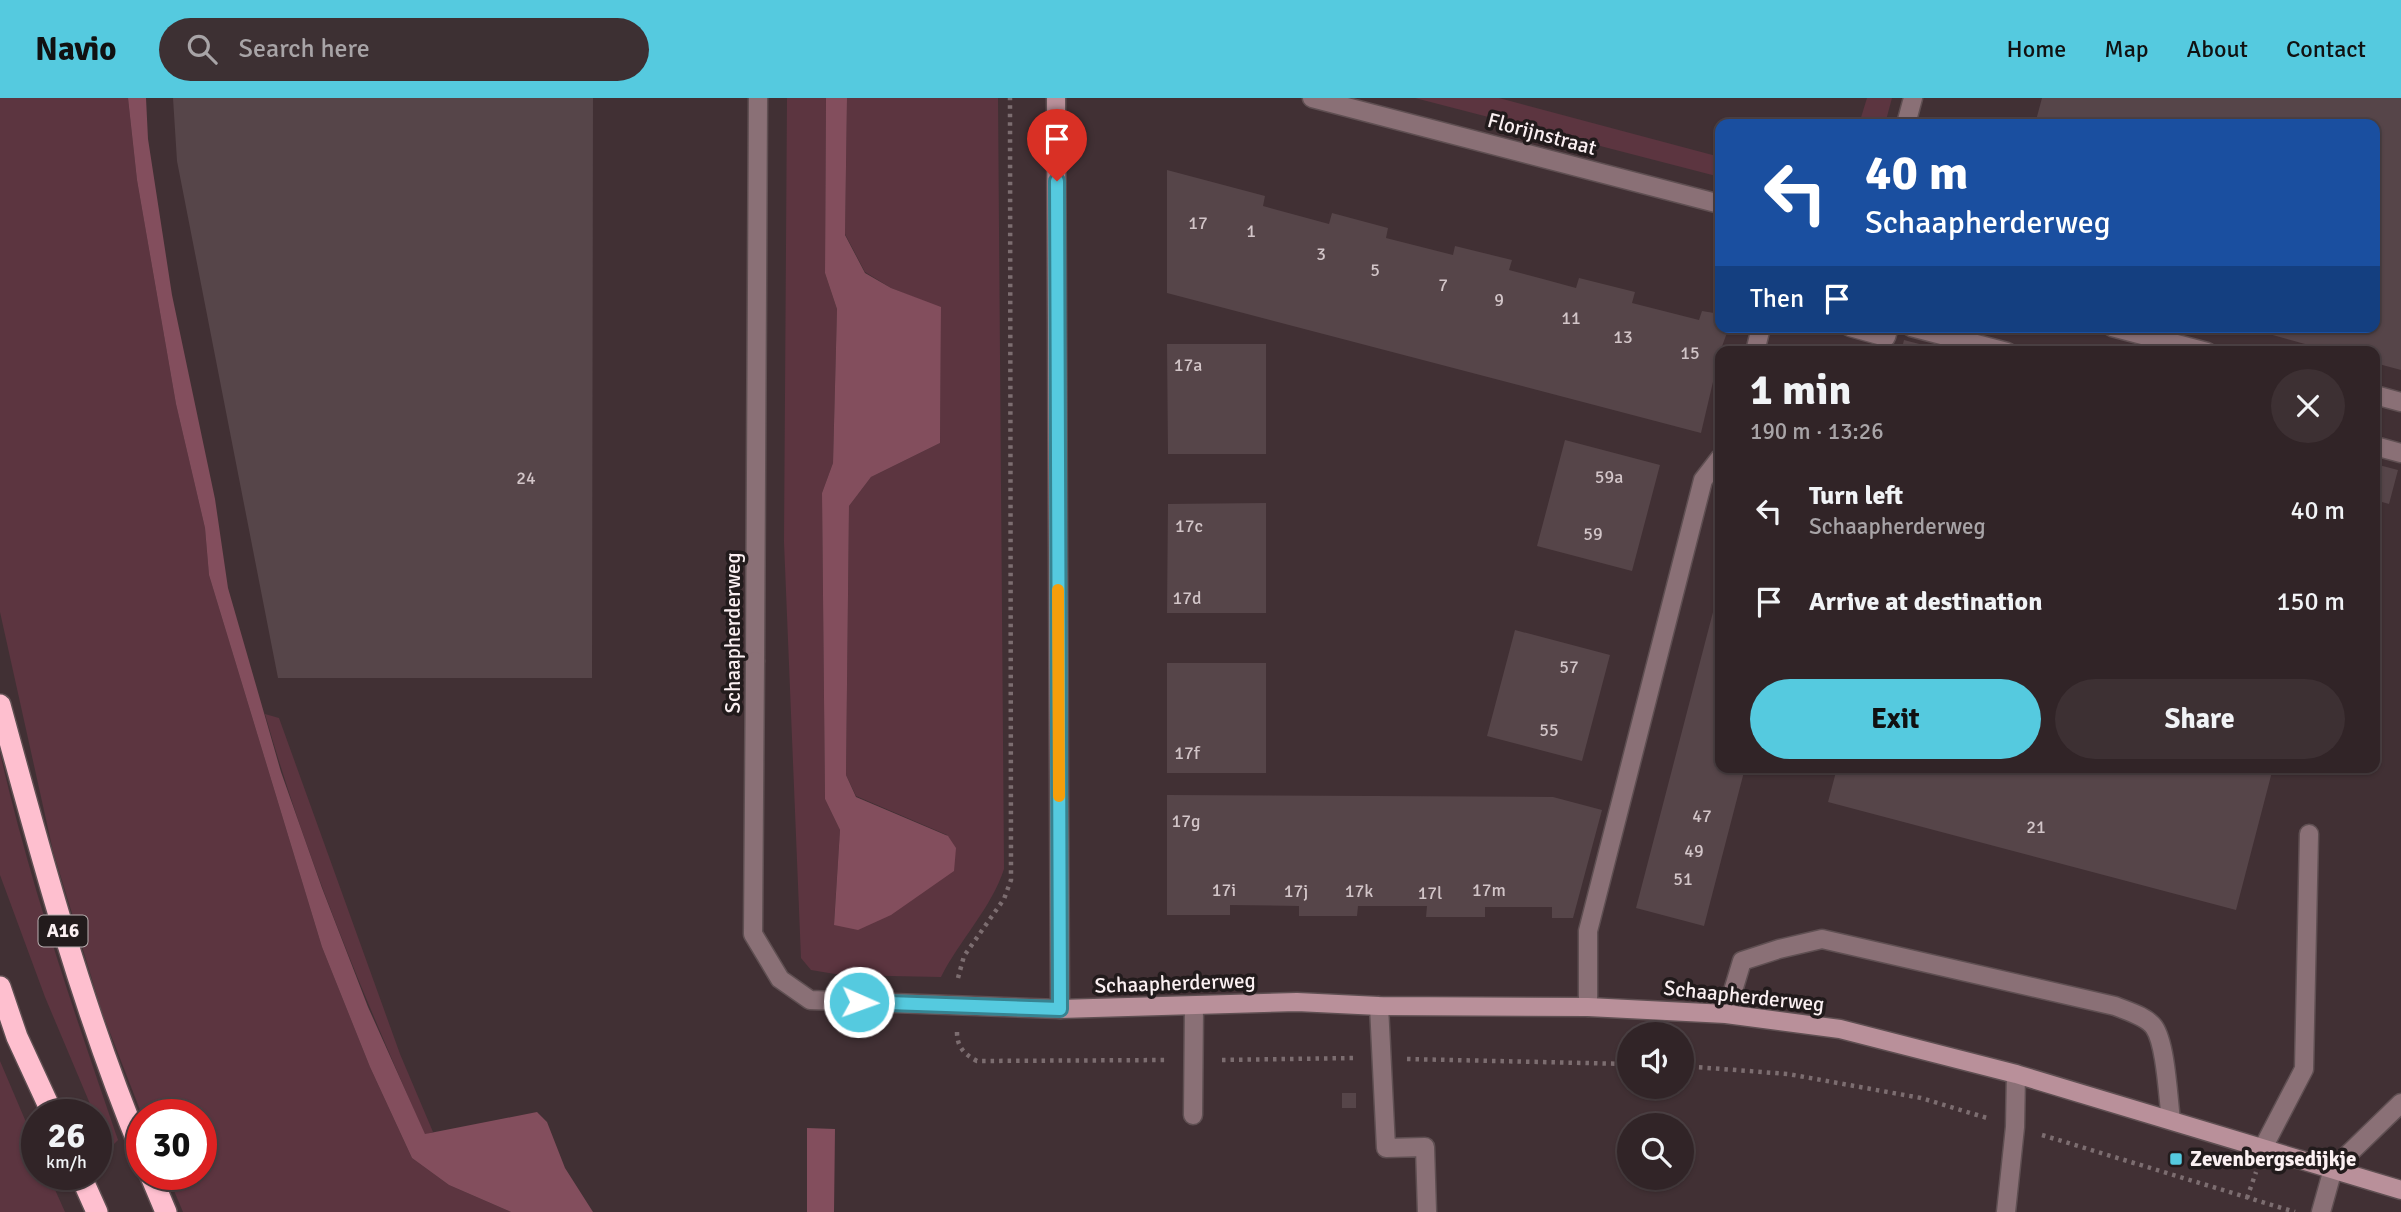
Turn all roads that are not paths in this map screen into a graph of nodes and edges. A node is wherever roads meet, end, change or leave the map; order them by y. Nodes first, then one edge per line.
1 (758, 98) edge
2 (1056, 98) edge
3 (1312, 98) edge
4 (1913, 98) edge
5 (1907, 119) edge
6 (1715, 203) edge
7 (1868, 333) edge
8 (1934, 333) edge
9 (2135, 333) edge
10 (1886, 339) edge
11 (1984, 346) edge
12 (2184, 346) edge
13 (2380, 396) edge
14 (2401, 402) edge
15 (2380, 447) edge
16 (2401, 453) edge
17 (1715, 464) edge
18 (0, 705) edge
19 (2309, 834) dead end
20 (0, 987) edge
21 (1194, 1006) junction
22 (1379, 1006) junction
23 (1588, 1007) junction
24 (1060, 1009) junction
25 (1726, 1014) junction
26 (2016, 1074) junction
27 (46, 1099) edge
28 (2401, 1102) edge
29 (126, 1113) edge
30 (1194, 1115) dead end
31 (2171, 1120) junction
32 (2263, 1148) junction
33 (2333, 1169) junction
34 (87, 1190) edge
35 (157, 1190) edge
36 (2401, 1190) edge
37 (97, 1212) edge
38 (166, 1212) edge
39 (1427, 1212) edge
40 (2006, 1212) edge
41 (2321, 1212) edge

1 - 24 street, Schaapherderweg
2 - 24 street
3 - 6 street, Florijnstraat
4 - 5 street
7 - 10 street
8 - 11 street
9 - 12 street
13 - 14 street
15 - 16 street
17 - 23 street
18 - 29 highway, A16
19 - 32 street
20 - 27 highway
21 - 22 street, Schaapherderweg
21 - 24 street, Schaapherderweg
21 - 30 street
22 - 23 street, Schaapherderweg
22 - 39 street
23 - 25 street, Schaapherderweg
25 - 26 street, Schaapherderweg
25 - 31 street
26 - 31 street, Schaapherderweg
26 - 40 street
28 - 33 street
31 - 32 street, Schaapherderweg
32 - 33 street, Schaapherderweg
33 - 36 street, Schaapherderweg
33 - 41 street
34 - 37 highway
35 - 38 highway

